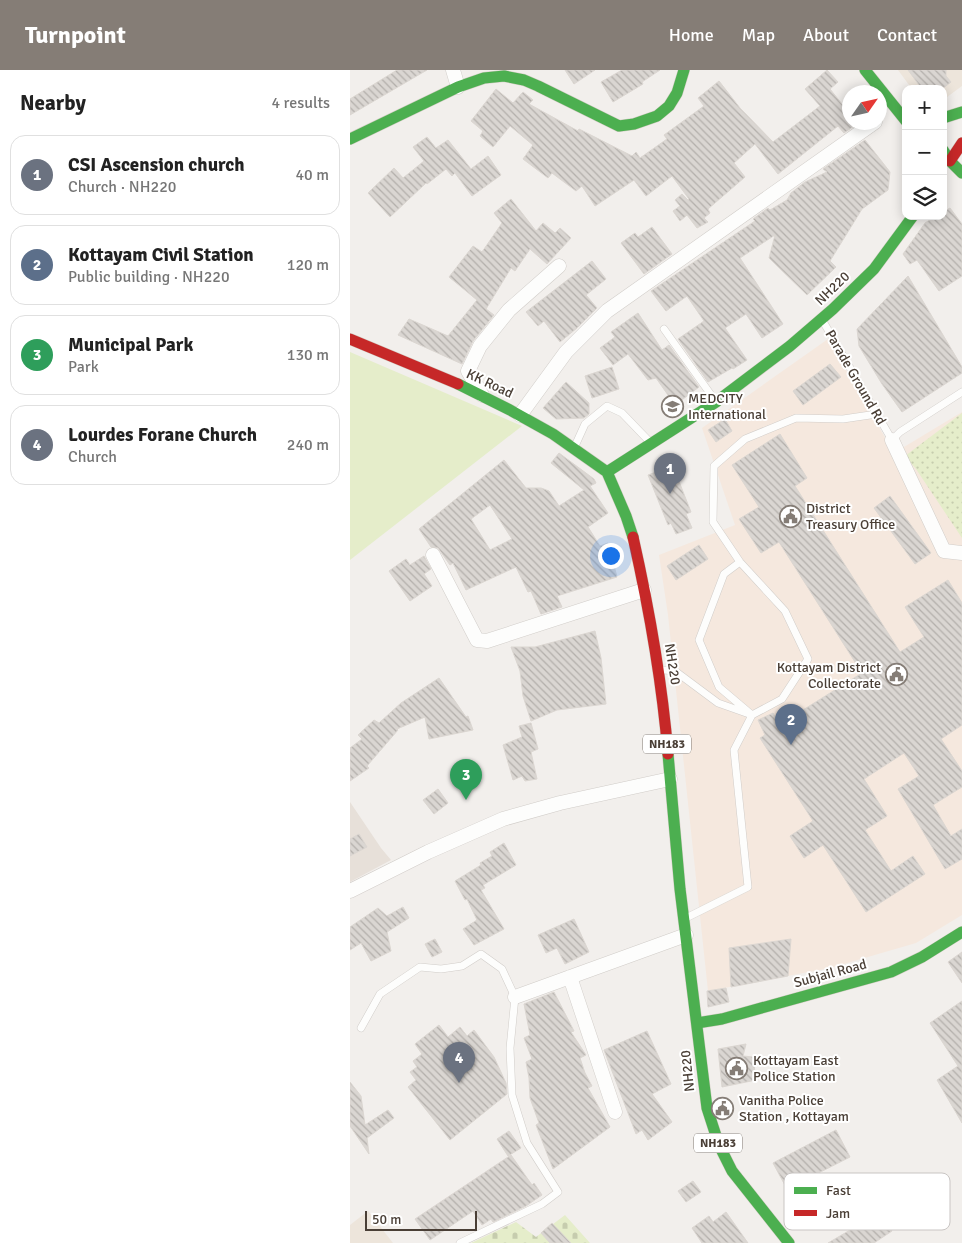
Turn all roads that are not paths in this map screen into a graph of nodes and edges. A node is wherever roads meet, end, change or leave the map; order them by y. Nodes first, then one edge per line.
1 (453, 70) edge
2 (684, 70) edge
3 (864, 70) edge
4 (458, 87) junction
5 (896, 107) junction
6 (962, 112) edge
7 (887, 114) edge
8 (902, 115) edge
9 (947, 117) edge
10 (863, 130) edge
11 (350, 140) edge
12 (962, 143) edge
13 (947, 159) edge
14 (962, 174) edge
15 (910, 220) edge
16 (559, 266) dead end
17 (822, 319) junction
18 (664, 330) dead end
19 (350, 340) edge
20 (962, 392) edge
21 (484, 397) junction
22 (716, 402) junction
23 (877, 414) junction
24 (520, 415) junction
25 (892, 440) junction
26 (651, 444) junction
27 (574, 449) junction
28 (607, 472) junction
29 (962, 552) edge
30 (433, 556) dead end
31 (740, 562) junction
32 (644, 590) junction
33 (658, 670) junction
34 (752, 716) junction
35 (670, 779) junction
36 (350, 891) edge
37 (684, 919) junction
38 (962, 932) edge
39 (686, 935) junction
40 (570, 977) junction
41 (515, 997) junction
42 (697, 1023) junction
43 (360, 1028) dead end
44 (615, 1112) dead end
45 (460, 1243) edge
46 (789, 1243) edge

1 - 4 street
2 - 4 main road
3 - 5 main road
4 - 11 main road
5 - 7 street
5 - 8 main road
6 - 9 main road
10 - 24 street
12 - 13 main road
13 - 14 main road
15 - 17 main road, NH220
16 - 21 street
17 - 22 main road, NH220
17 - 23 lane, Parade Ground Rd
18 - 22 lane
19 - 21 main road, KK Road
20 - 25 lane, Parade Ground Rd
21 - 24 main road, KK Road
22 - 26 main road, NH220
23 - 25 lane, Parade Ground Rd
23 - 31 lane
24 - 27 main road, KK Road
25 - 29 street
26 - 27 lane
26 - 28 main road, NH220
27 - 28 main road, KK Road
28 - 32 main road, NH220 / NH183
30 - 32 street
31 - 34 lane
31 - 34 lane
32 - 33 main road, NH220 / NH183
33 - 34 lane
33 - 35 main road, NH220 / NH183
34 - 37 lane
35 - 36 street
35 - 37 main road, NH220 / NH183
37 - 39 main road, NH220 / NH183
38 - 42 main road, Subjail Road
39 - 40 street
39 - 42 main road, NH220 / NH183
40 - 41 street
40 - 44 street
41 - 43 lane
41 - 45 lane
42 - 46 main road, NH220 / NH183

